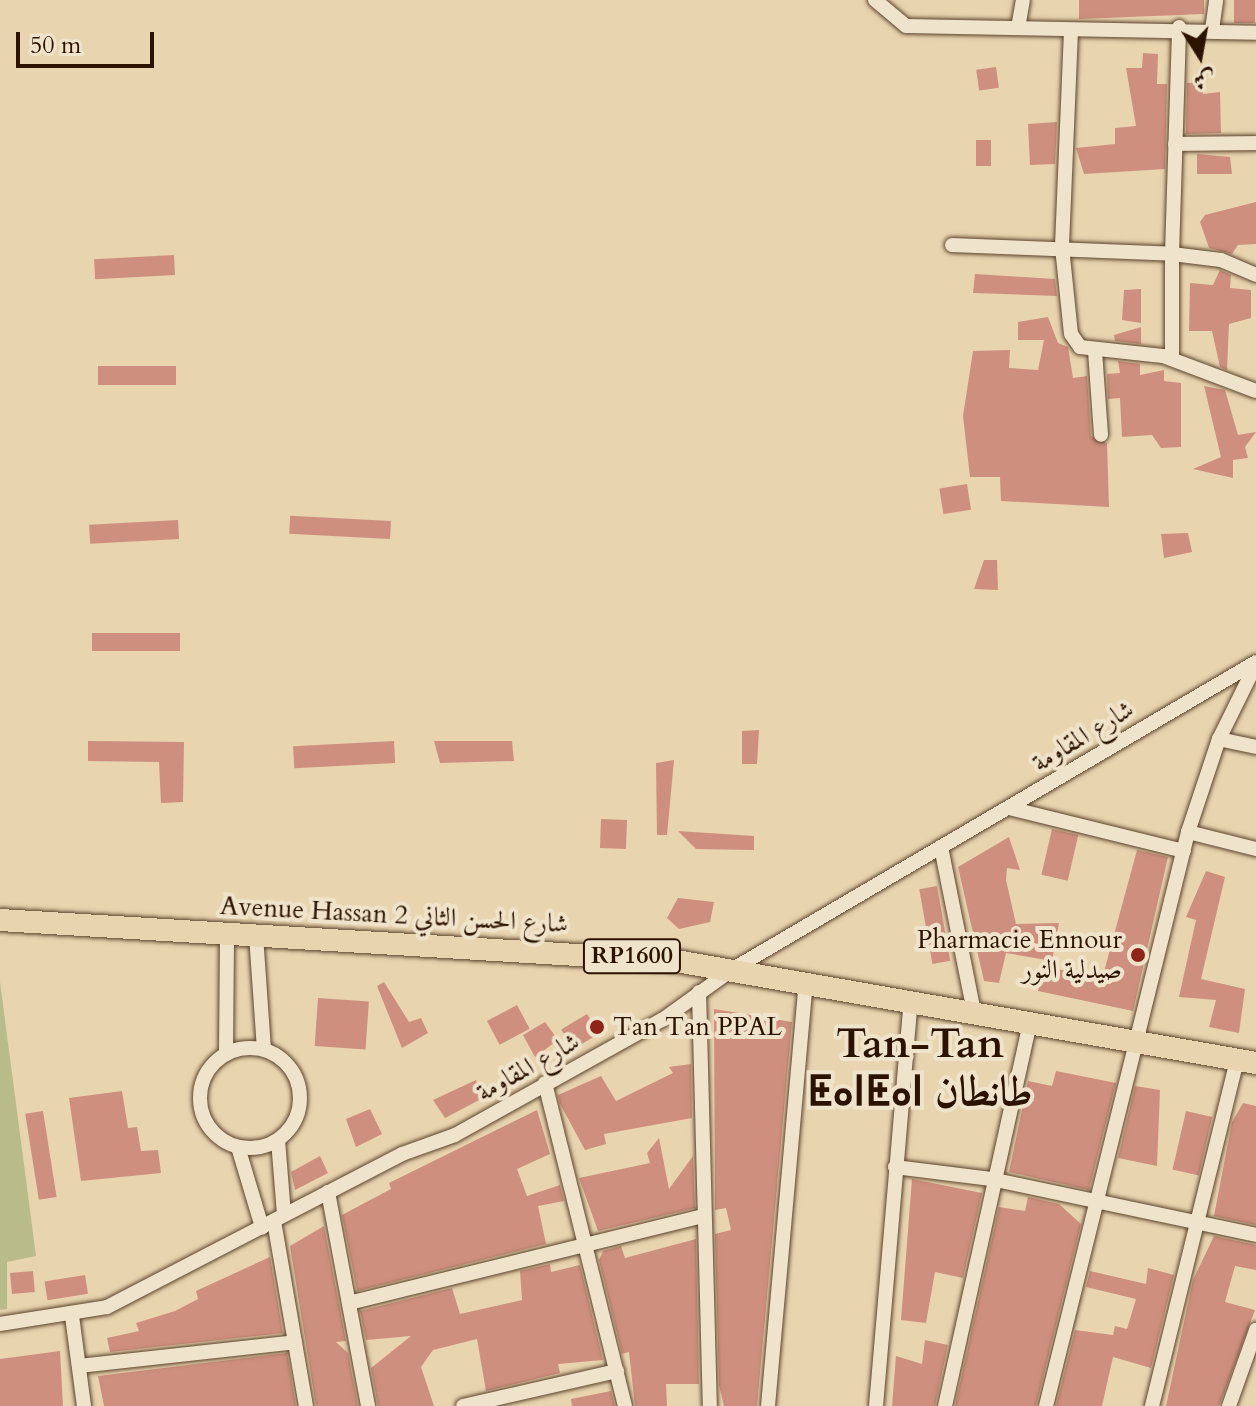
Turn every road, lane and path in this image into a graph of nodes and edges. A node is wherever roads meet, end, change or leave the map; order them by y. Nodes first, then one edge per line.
1 (875, 0) edge
2 (1023, 0) edge
3 (1216, 0) edge
4 (1179, 27) junction
5 (1018, 28) junction
6 (1212, 30) junction
7 (1071, 31) junction
8 (1256, 33) edge
9 (1256, 143) edge
10 (1175, 144) junction
11 (952, 245) dead end
12 (1062, 247) junction
13 (1172, 254) junction
14 (1256, 275) edge
15 (1095, 351) junction
16 (1172, 359) junction
17 (1256, 391) edge
18 (1101, 435) dead end
19 (1256, 663) edge
20 (1219, 739) junction
21 (1256, 747) edge
22 (1009, 808) junction
23 (1188, 832) junction
24 (941, 847) junction
25 (1256, 849) edge
26 (1184, 851) junction
27 (0, 920) edge
28 (227, 934) junction
29 (256, 935) junction
30 (733, 969) junction
31 (806, 982) junction
32 (699, 992) junction
33 (911, 1001) junction
34 (974, 1012) junction
35 (1030, 1022) junction
36 (1137, 1041) junction
37 (264, 1049) junction
38 (226, 1053) junction
39 (1247, 1061) edge
40 (545, 1083) junction
41 (278, 1140) junction
42 (238, 1147) junction
43 (895, 1167) junction
44 (991, 1179) junction
45 (328, 1192) junction
46 (1092, 1199) junction
47 (703, 1216) junction
48 (1199, 1219) junction
49 (273, 1221) junction
50 (1256, 1235) edge
51 (585, 1242) junction
52 (349, 1303) junction
53 (72, 1316) junction
54 (0, 1324) edge
55 (1256, 1330) edge
56 (295, 1342) junction
57 (79, 1366) junction
58 (617, 1371) junction
59 (84, 1406) edge
60 (306, 1406) edge
61 (368, 1406) edge
62 (463, 1406) edge
63 (625, 1406) edge
64 (710, 1406) edge
65 (768, 1406) edge
66 (876, 1406) edge
67 (945, 1406) edge
68 (1046, 1406) edge
69 (1152, 1406) edge
70 (1229, 1406) edge

1 - 5 street
2 - 5 street
3 - 6 street
4 - 6 street
4 - 7 street
4 - 10 street
5 - 7 street
6 - 8 street
7 - 12 street
9 - 10 street
10 - 13 street
11 - 12 street
12 - 13 street
12 - 15 street
13 - 14 street
13 - 16 street
15 - 16 street
15 - 18 street
16 - 17 street
19 - 20 street
19 - 22 street, شارع المقاومة
20 - 21 street
20 - 23 street
22 - 24 street, شارع المقاومة
22 - 26 street
23 - 25 street
23 - 26 street
24 - 30 street, شارع المقاومة
24 - 34 street
26 - 36 street
27 - 28 main road, Avenue Hassan 2 شارع الحسن الثاني / RP1600
28 - 29 main road, Avenue Hassan 2 شارع الحسن الثاني / RP1600
28 - 38 street
29 - 30 main road, Avenue Hassan 2 شارع الحسن الثاني / RP1600
29 - 37 street
30 - 31 main road, Avenue Hassan 2 شارع الحسن الثاني / RP1600
30 - 32 street, شارع المقاومة
31 - 33 main road, Avenue Hassan 2 شارع الحسن الثاني / RP1600
31 - 65 street
32 - 40 street, شارع المقاومة
32 - 47 street
33 - 34 main road, Avenue Hassan 2 شارع الحسن الثاني / RP1600
33 - 43 street
34 - 35 main road, Avenue Hassan 2 شارع الحسن الثاني / RP1600
35 - 36 main road, Avenue Hassan 2 شارع الحسن الثاني / RP1600
35 - 44 street
36 - 39 main road, Avenue Hassan 2 شارع الحسن الثاني / RP1600
36 - 46 street
37 - 38 street
37 - 41 street
38 - 42 street
39 - 48 street
40 - 45 street, شارع المقاومة
40 - 51 street
41 - 42 street
41 - 49 street
42 - 49 street
43 - 44 street
43 - 66 street
44 - 46 street
44 - 67 street
45 - 49 street, شارع المقاومة
45 - 52 street
46 - 48 street
46 - 68 street
47 - 51 street
47 - 64 street
48 - 50 street
48 - 69 street
49 - 53 street, شارع المقاومة
49 - 56 street
51 - 52 street
51 - 58 street
52 - 61 street
53 - 54 street, شارع المقاومة
53 - 57 street
55 - 70 street
56 - 57 street
56 - 60 street
57 - 59 street
58 - 62 street
58 - 63 street

